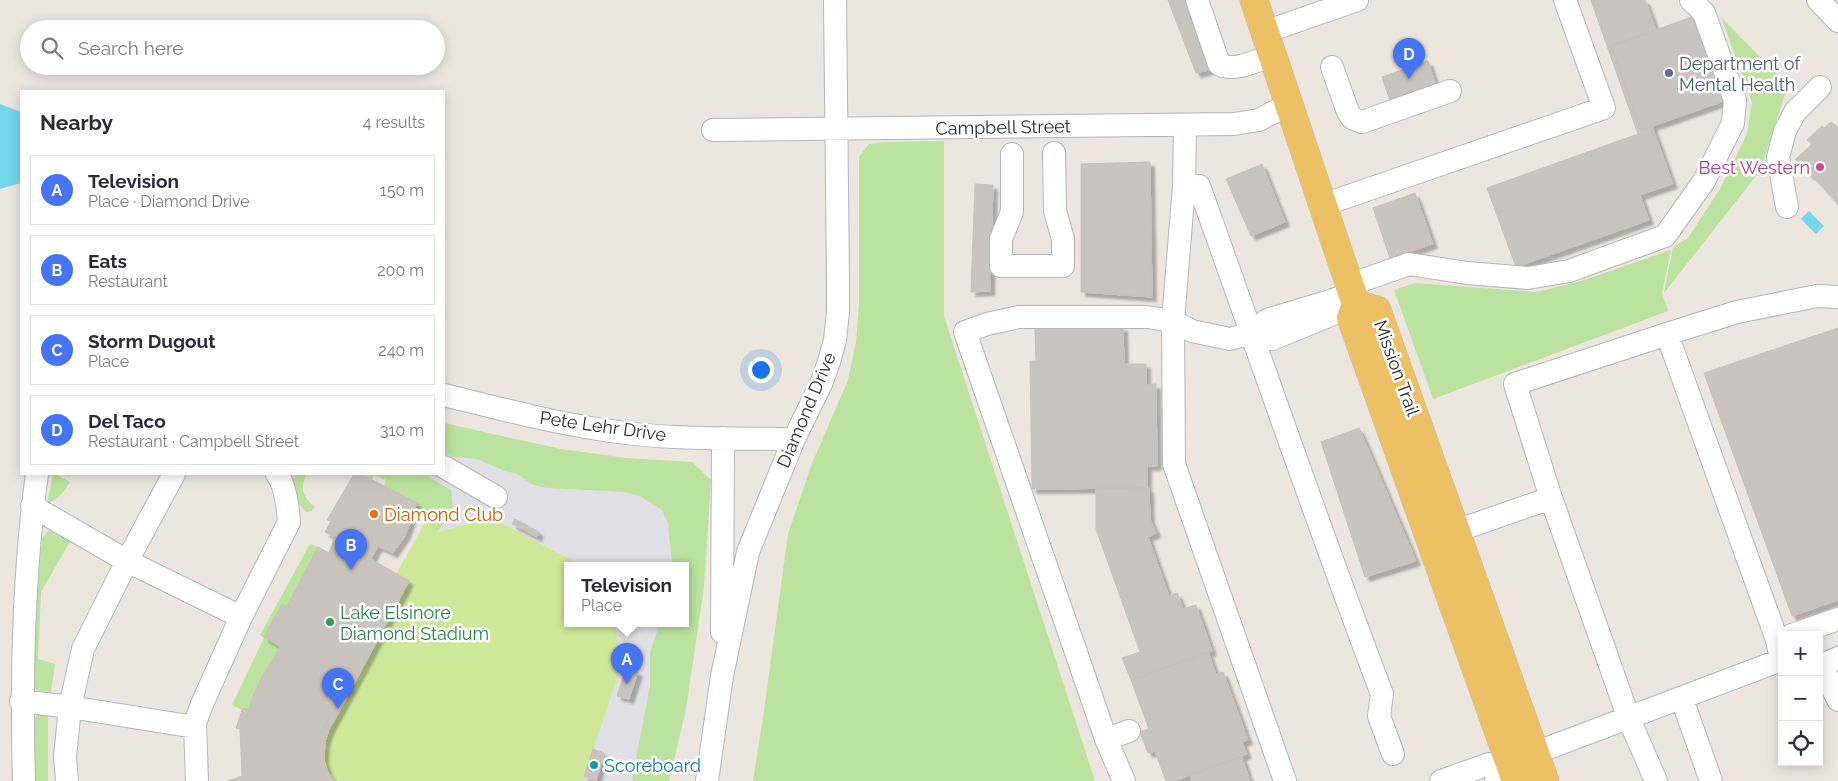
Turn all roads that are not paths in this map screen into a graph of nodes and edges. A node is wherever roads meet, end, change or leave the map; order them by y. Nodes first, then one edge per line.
1 (835, 0) edge
2 (1197, 0) edge
3 (1254, 0) edge
4 (1357, 0) edge
5 (1565, 0) edge
6 (1692, 0) edge
7 (1269, 43) junction
8 (1332, 67) dead end
9 (1820, 87) dead end
10 (1450, 91) dead end
11 (1289, 104) junction
12 (1185, 126) junction
13 (836, 129) junction
14 (713, 130) dead end
15 (1054, 153) dead end
16 (1012, 154) dead end
17 (1184, 186) junction
18 (1323, 206) junction
19 (1787, 207) dead end
20 (1353, 294) junction
21 (1838, 297) edge
22 (1173, 321) junction
23 (1252, 333) junction
24 (1667, 334) junction
25 (445, 395) edge
26 (723, 438) junction
27 (794, 439) junction
28 (445, 468) edge
29 (37, 475) edge
30 (173, 475) edge
31 (278, 475) edge
32 (496, 497) dead end
33 (1551, 498) junction
34 (32, 506) junction
35 (1456, 531) junction
36 (127, 560) junction
37 (241, 617) junction
38 (1838, 619) edge
39 (1781, 631) edge
40 (1804, 631) edge
41 (1838, 658) edge
42 (1778, 661) edge
43 (722, 676) junction
44 (1682, 699) junction
45 (1838, 700) edge
46 (21, 701) junction
47 (70, 706) junction
48 (1629, 719) junction
49 (195, 727) junction
50 (1129, 731) dead end
51 (1107, 739) junction
52 (1535, 753) junction
53 (1393, 754) dead end
54 (1508, 776) edge
55 (24, 781) edge
56 (67, 781) edge
57 (197, 781) edge
58 (707, 781) edge
59 (1124, 781) edge
60 (1285, 781) edge
61 (1441, 781) edge
62 (1545, 781) edge
63 (1656, 781) edge
64 (1711, 781) edge

1 - 13 street, Diamond Drive
2 - 7 street
3 - 7 main road
4 - 7 street
5 - 18 street
6 - 20 street
7 - 11 main road
8 - 10 street
9 - 19 street
11 - 12 street, Campbell Street
11 - 18 main road
12 - 13 street, Campbell Street
12 - 17 street
13 - 14 street, Campbell Street
13 - 27 street, Diamond Drive
15 - 16 street
17 - 22 street
17 - 23 street
18 - 20 main road
20 - 23 street
20 - 35 main road, Mission Trail
20 - 54 main road, Mission Trail
21 - 24 street
22 - 23 street
22 - 51 street
22 - 60 street
23 - 53 street
24 - 33 street
24 - 39 street
25 - 26 street, Pete Lehr Drive
26 - 27 street, Pete Lehr Drive
26 - 43 street
27 - 43 street, Diamond Drive
28 - 32 street
29 - 34 street
30 - 36 street
31 - 37 street
33 - 35 street
33 - 48 street
34 - 36 street
34 - 46 street
35 - 52 main road, Mission Trail
36 - 37 street
36 - 47 street
37 - 49 street
38 - 40 street
41 - 45 street
42 - 44 street
43 - 58 street, Diamond Drive
44 - 48 street
44 - 64 street
46 - 47 street
46 - 55 street
47 - 49 street
47 - 56 street
48 - 52 street
48 - 63 street
49 - 57 street
50 - 51 street
51 - 59 street
52 - 54 street
52 - 62 main road, Mission Trail
54 - 61 street

